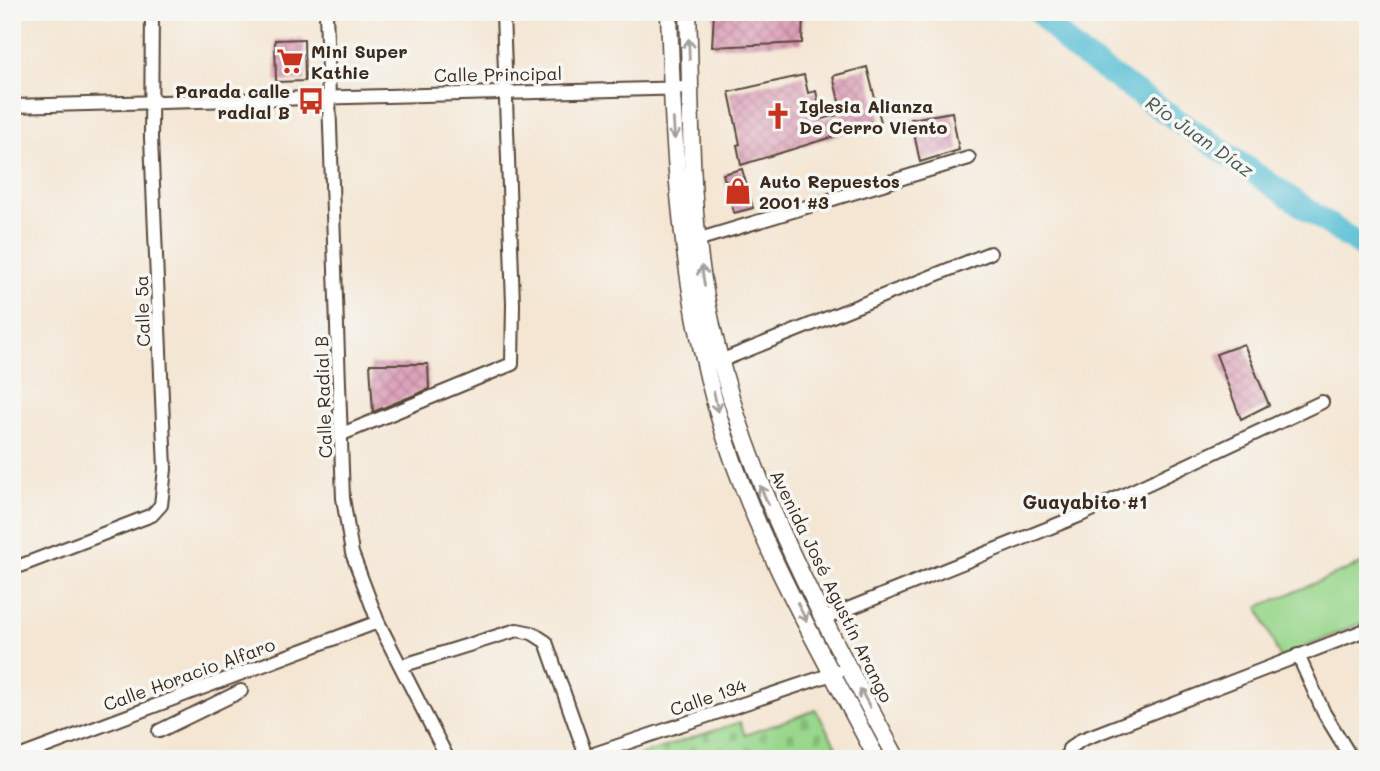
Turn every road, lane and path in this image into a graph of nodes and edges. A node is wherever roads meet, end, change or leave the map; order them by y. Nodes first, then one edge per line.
1 (152, 12) edge
2 (326, 12) edge
3 (503, 12) edge
4 (669, 12) edge
5 (688, 12) edge
6 (671, 88) junction
7 (690, 88) junction
8 (506, 90) junction
9 (328, 96) junction
10 (152, 101) junction
11 (12, 106) edge
12 (969, 158) dead end
13 (690, 242) junction
14 (990, 253) dead end
15 (714, 363) junction
16 (1322, 402) dead end
17 (342, 433) junction
18 (12, 569) edge
19 (823, 620) junction
20 (378, 622) junction
21 (1368, 629) edge
22 (1298, 655) junction
23 (401, 667) junction
24 (849, 669) junction
25 (832, 673) junction
26 (219, 682) junction
27 (241, 691) dead end
28 (226, 698) junction
29 (159, 731) dead end
30 (583, 758) edge
31 (13, 759) edge
32 (448, 759) edge
33 (877, 759) edge
34 (897, 759) edge
35 (1067, 759) edge
36 (1352, 759) edge

1 - 10 street, Calle 5a
2 - 9 street, Calle Radial B
3 - 8 street
4 - 6 main road, Avenida José Agustín Arango
7 -> 5 main road, Avenida José Agustín Arango
6 - 7 street, Calle Principal
6 - 8 street, Calle Principal
6 -> 13 main road, Avenida José Agustín Arango
7 - 13 main road, Avenida José Agustín Arango
8 - 9 street, Calle Principal
8 - 17 street
9 - 10 street, Calle Principal
9 - 17 street, Calle Radial B
10 - 11 street, Calle Principal
10 - 18 street, Calle 5a
12 - 13 street
13 - 15 main road, Avenida José Agustín Arango
14 - 15 street
19 -> 15 main road, Avenida José Agustín Arango
15 -> 25 main road, Avenida José Agustín Arango
16 - 19 street
17 - 20 street, Calle Radial B
19 - 24 main road, Avenida José Agustín Arango
20 - 23 street, Calle Radial B
20 - 26 street, Calle Horacio Alfaro
21 - 22 street
22 - 35 street
22 - 36 street
23 - 30 street
23 - 32 street, Calle Radial B
24 - 25 street, Calle 134
34 -> 24 main road, Avenida José Agustín Arango
25 - 30 street, Calle 134
25 - 33 main road, Avenida José Agustín Arango
26 - 28 street
26 - 31 street, Calle Horacio Alfaro
27 - 28 street
28 - 29 street

